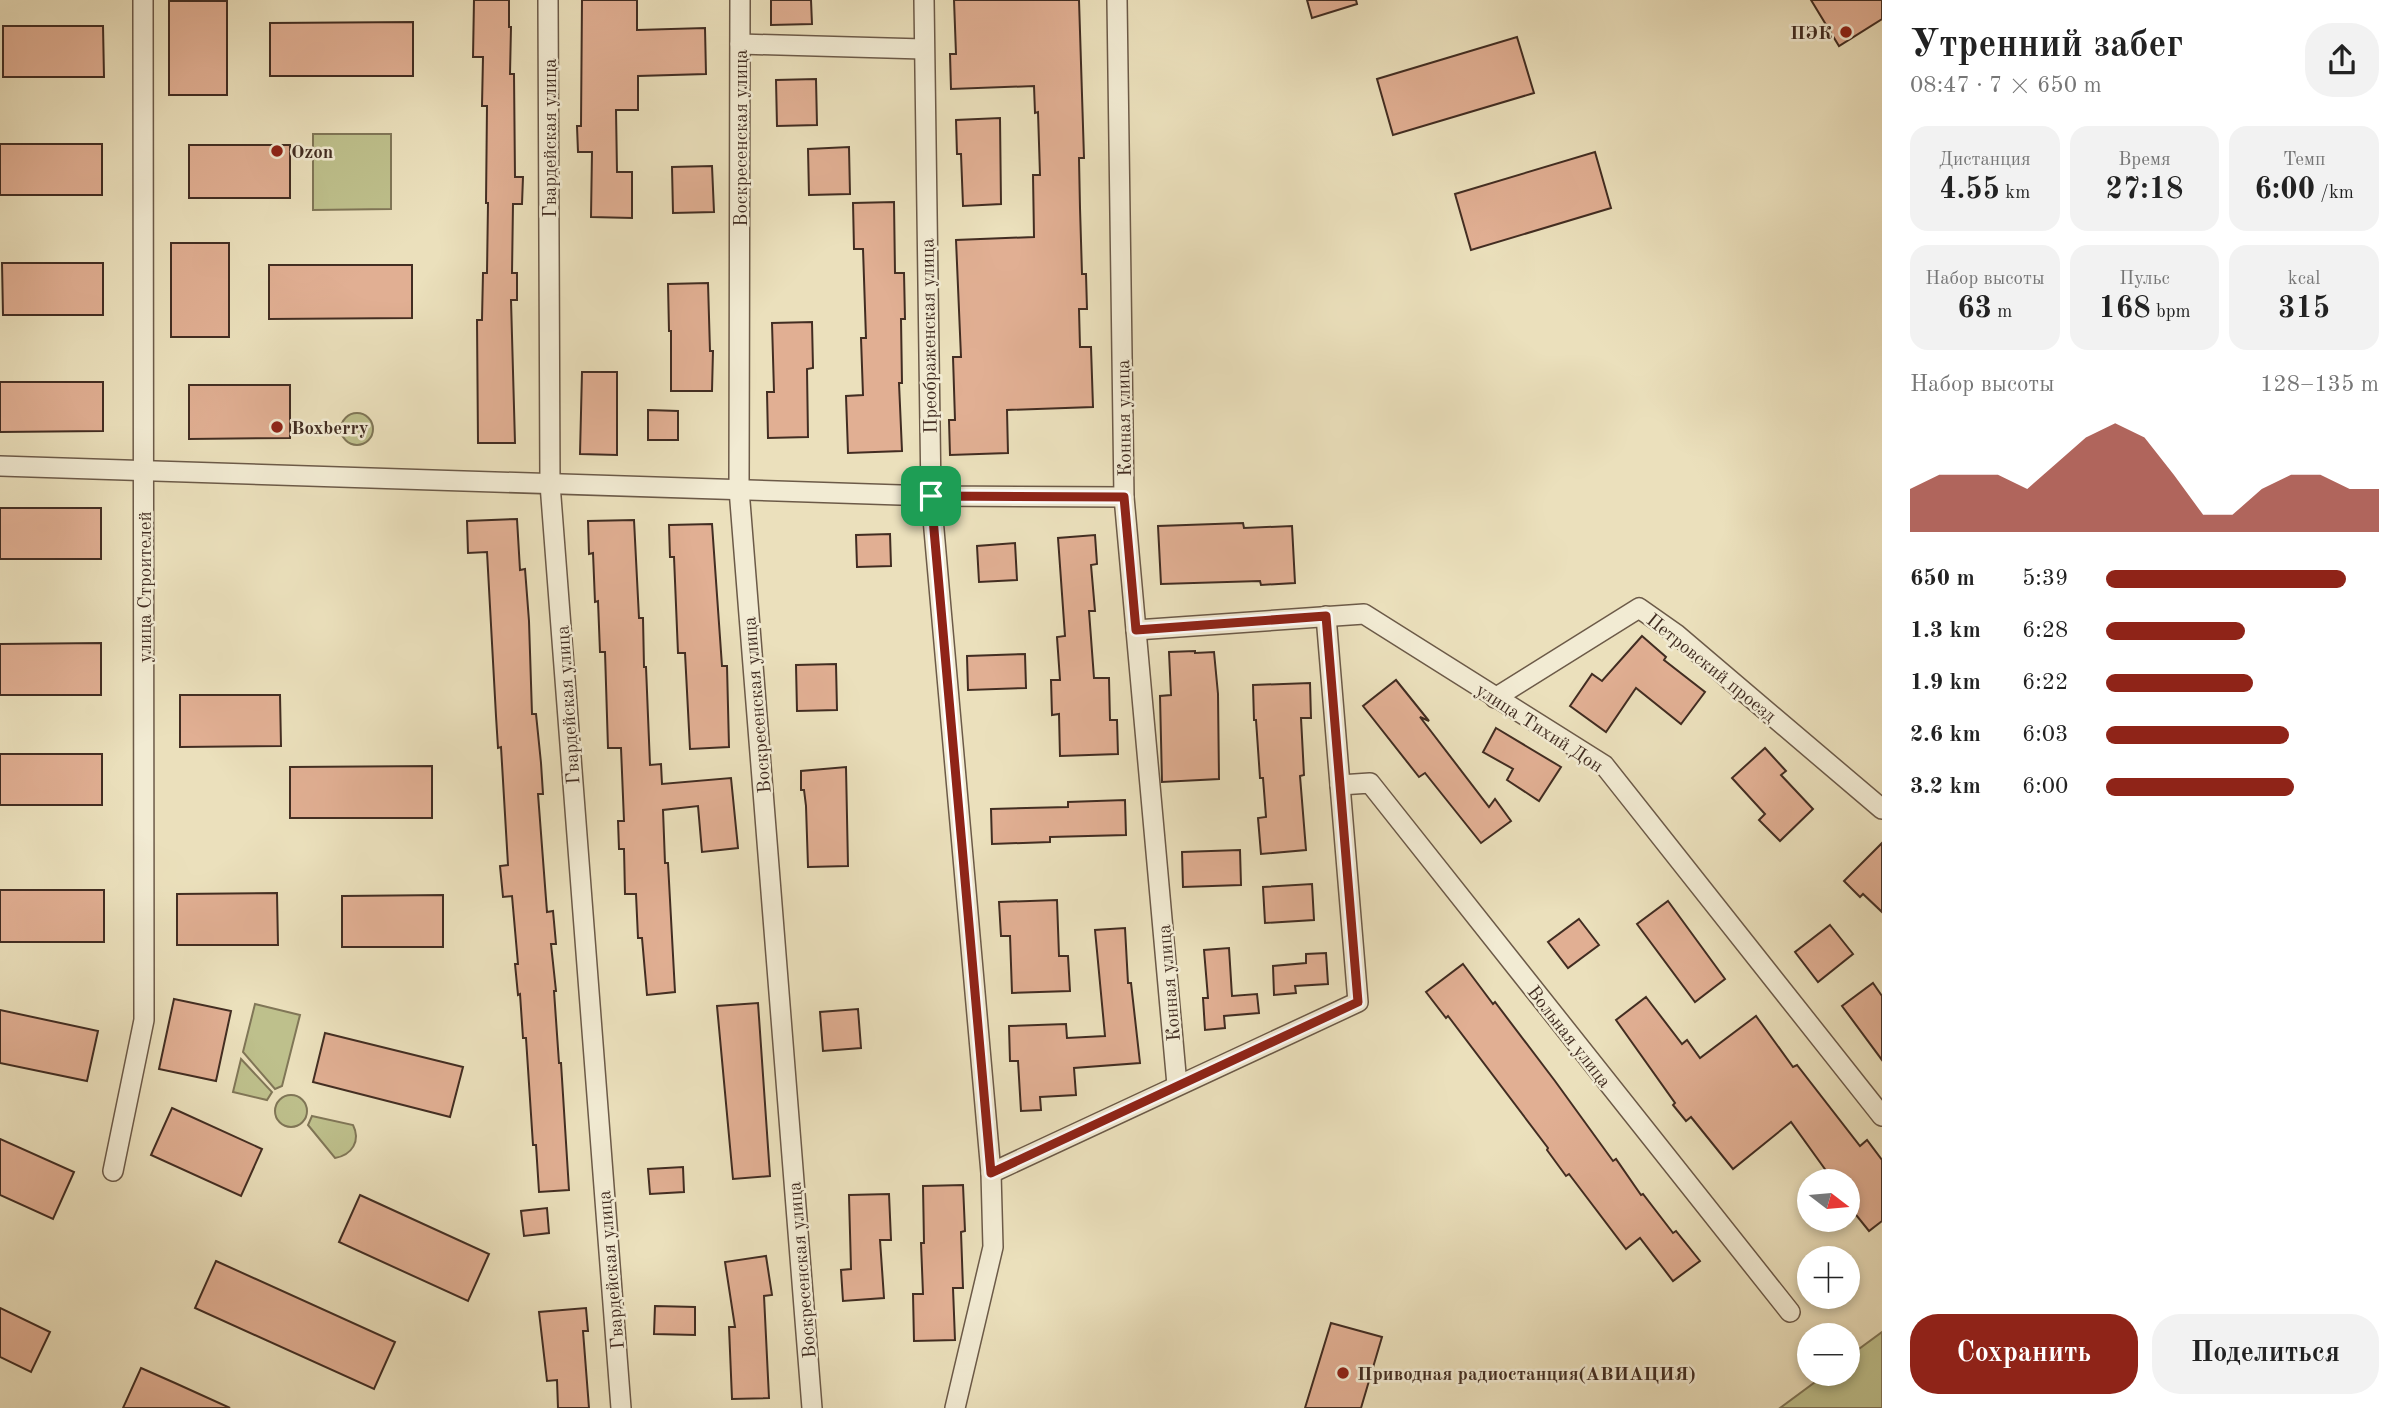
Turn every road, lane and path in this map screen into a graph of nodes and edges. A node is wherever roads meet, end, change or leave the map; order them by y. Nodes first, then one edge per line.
1 (143, 0) edge
2 (548, 0) edge
3 (740, 0) edge
4 (924, 0) edge
5 (1117, 0) edge
6 (740, 44) junction
7 (923, 49) junction
8 (0, 466) edge
9 (144, 470) junction
10 (550, 484) junction
11 (739, 489) junction
12 (931, 496) junction
13 (1124, 497) junction
14 (1326, 616) junction
15 (1136, 630) junction
16 (1495, 698) junction
17 (1340, 785) junction
18 (1882, 809) edge
19 (1178, 1085) junction
20 (1882, 1116) edge
21 (113, 1171) dead end
22 (991, 1173) junction
23 (1790, 1312) dead end
24 (621, 1408) edge
25 (812, 1408) edge
26 (955, 1408) edge

1 - 9 street, улица Строителей
2 - 10 street, Гвардейская улица
3 - 6 street, Воскресенская улица
4 - 7 street, Преображенская улица
5 - 13 street, Конная улица
6 - 7 street
6 - 11 street, Воскресенская улица
7 - 12 street, Преображенская улица
8 - 9 street
9 - 10 street
9 - 21 street, улица Строителей
10 - 11 street
10 - 24 street, Гвардейская улица
11 - 12 street
11 - 25 street, Воскресенская улица
12 - 13 street
12 - 22 street, Преображенская улица
13 - 15 street, Конная улица
14 - 15 street, улица Тихий Дон
14 - 16 street, улица Тихий Дон
14 - 17 street
15 - 19 street, Конная улица
16 - 18 street, Петровский проезд
16 - 20 street, улица Тихий Дон
17 - 19 street
17 - 23 street, Вольная улица
19 - 22 street
22 - 26 street, Преображенская улица

